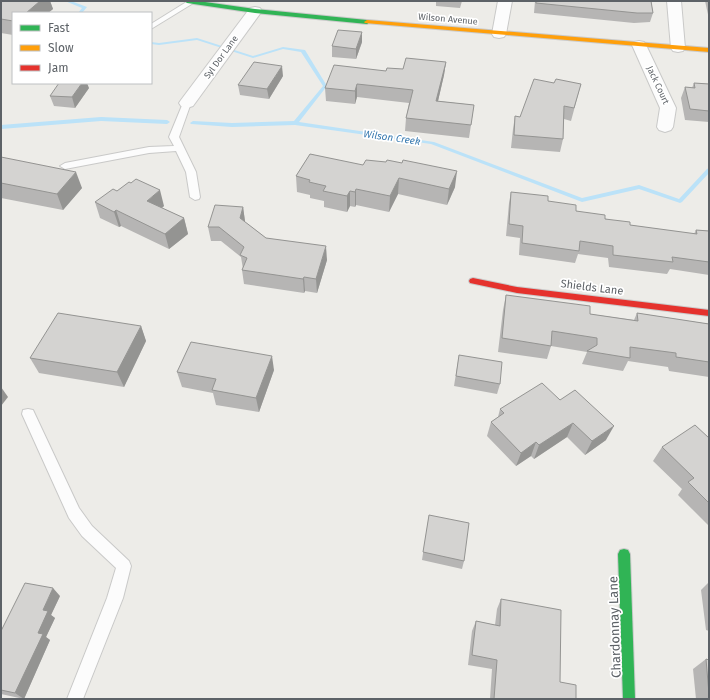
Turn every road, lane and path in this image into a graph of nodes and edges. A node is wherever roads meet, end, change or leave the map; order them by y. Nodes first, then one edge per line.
1 (189, 1) edge
2 (505, 1) edge
3 (674, 1) edge
4 (255, 11) junction
5 (152, 26) edge
6 (499, 34) junction
7 (639, 45) junction
8 (678, 48) junction
9 (709, 50) edge
10 (187, 103) joint
11 (665, 127) dead end
12 (180, 148) junction
13 (65, 166) dead end
14 (195, 197) dead end
15 (473, 281) dead end
16 (709, 313) edge
17 (28, 414) dead end
18 (624, 554) dead end
19 (76, 699) edge
20 (629, 699) edge

1 - 4 street, Wilson Avenue
1 - 5 lane
2 - 6 street
3 - 8 street
4 - 6 street, Wilson Avenue
4 - 10 street, Syl Dor Lane
6 - 7 street, Wilson Avenue
7 - 8 street, Wilson Avenue
7 - 11 street, Jack Court
8 - 9 street, Wilson Avenue
10 - 12 lane
12 - 13 lane
12 - 14 lane
15 - 16 street, Shields Lane
17 - 19 lane
18 - 20 street, Chardonnay Lane

